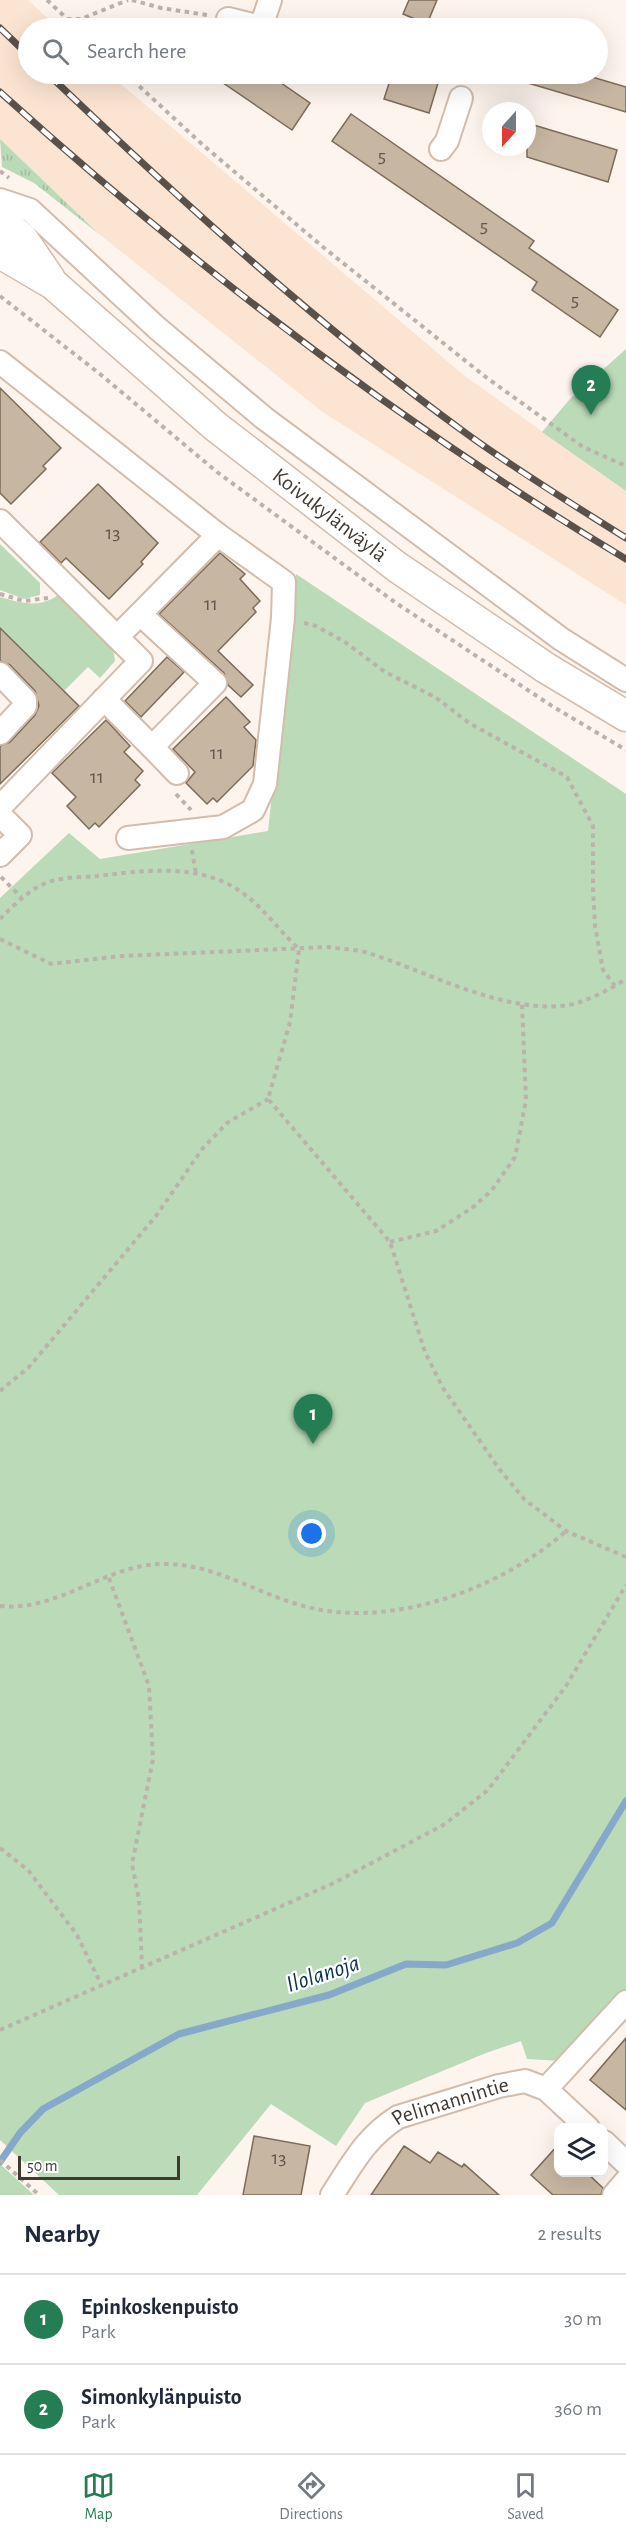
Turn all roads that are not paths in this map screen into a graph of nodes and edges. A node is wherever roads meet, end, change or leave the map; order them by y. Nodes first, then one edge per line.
1 (270, 0) edge
2 (266, 18) edge
3 (461, 98) dead end
4 (441, 149) dead end
5 (0, 200) edge
6 (0, 219) edge
7 (0, 253) edge
8 (53, 284) junction
9 (0, 363) edge
10 (0, 521) edge
11 (218, 535) junction
12 (444, 552) junction
13 (422, 584) junction
14 (140, 614) junction
15 (117, 637) junction
16 (171, 645) junction
17 (141, 661) junction
18 (0, 674) edge
19 (626, 680) edge
20 (98, 697) junction
21 (626, 716) edge
22 (0, 733) edge
23 (152, 747) junction
24 (177, 773) road end
25 (0, 807) edge
26 (0, 815) edge
27 (128, 838) dead end
28 (0, 855) edge
29 (626, 2002) edge
30 (546, 2089) junction
31 (584, 2123) edge
32 (608, 2147) edge
33 (626, 2163) edge
34 (626, 2181) edge
35 (332, 2195) edge
36 (614, 2195) edge

1 - 2 street
3 - 4 street
5 - 12 street
6 - 8 main road, Koivukylänväylä
7 - 8 main road, Koivukylänväylä
8 - 13 main road, Koivukylänväylä
9 - 11 street
10 - 15 street
11 - 14 street
11 - 27 street
12 - 13 street
12 - 19 street
13 - 21 main road, Koivukylänväylä
14 - 15 street
14 - 16 street
15 - 17 street
16 - 17 street
16 - 23 street
17 - 20 street
18 - 22 street
20 - 23 street
20 - 25 street
23 - 24 street
26 - 28 street
29 - 30 street
30 - 31 street, Pelimannintie
30 - 35 street, Pelimannintie
32 - 33 street
34 - 36 street

